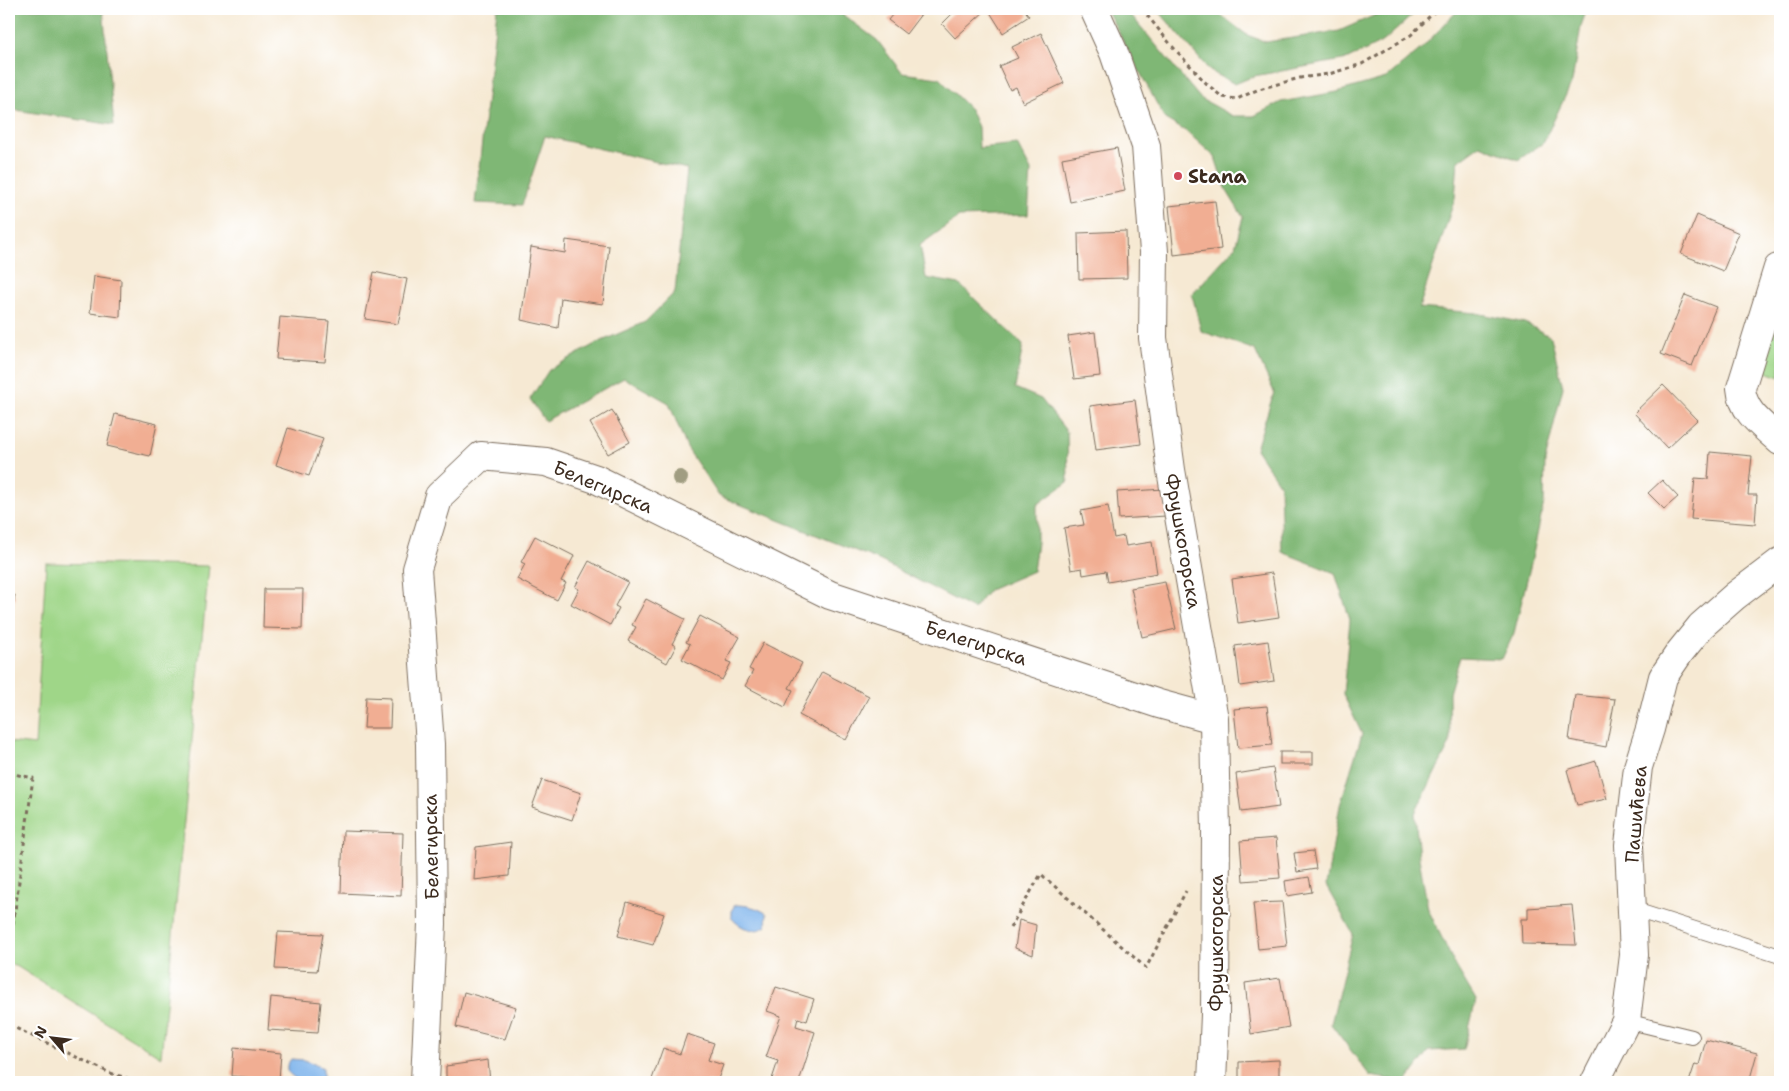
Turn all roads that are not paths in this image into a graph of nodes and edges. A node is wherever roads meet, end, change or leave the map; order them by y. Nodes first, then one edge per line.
1 (1094, 9) edge
2 (1778, 268) dead end
3 (1780, 441) edge
4 (1780, 562) edge
5 (1214, 719) junction
6 (1632, 909) junction
7 (1780, 956) edge
8 (1626, 1021) junction
9 (1692, 1037) dead end
10 (425, 1082) edge
11 (1212, 1082) edge
12 (1595, 1082) edge

1 - 5 street, Фрушкогорска
2 - 3 street
4 - 6 street, Пашићева
5 - 10 street, Белегирска
5 - 11 street, Фрушкогорска
6 - 7 lane
6 - 8 street, Пашићева
8 - 9 lane
8 - 12 street, Пашићева

